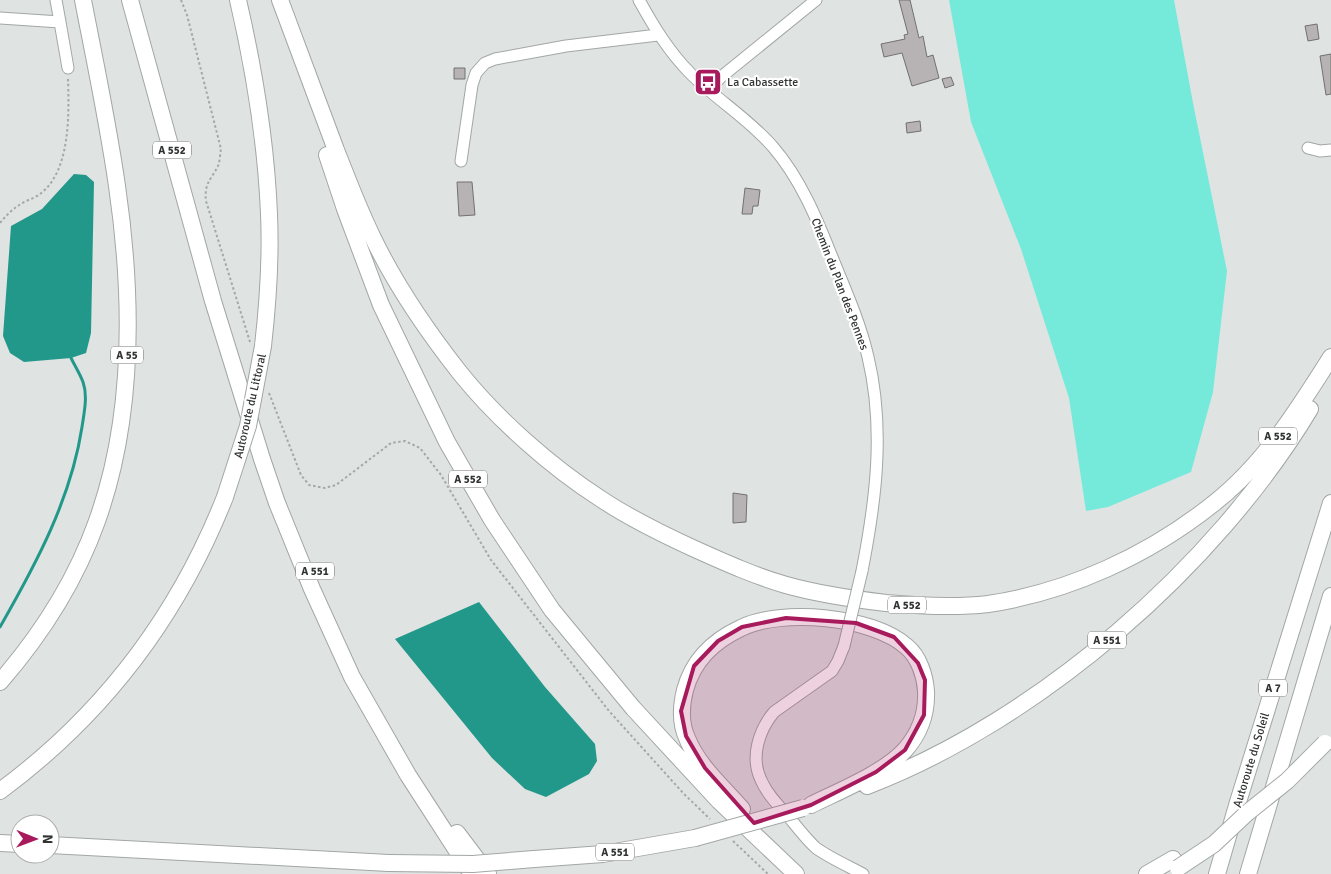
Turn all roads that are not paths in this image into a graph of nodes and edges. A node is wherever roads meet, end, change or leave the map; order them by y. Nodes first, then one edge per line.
1 (56, 0) edge
2 (82, 0) edge
3 (130, 0) edge
4 (238, 0) edge
5 (279, 0) edge
6 (639, 0) edge
7 (816, 0) edge
8 (0, 18) edge
9 (60, 22) junction
10 (658, 35) junction
11 (68, 68) road end
12 (708, 90) junction
13 (1308, 148) dead end
14 (1331, 150) edge
15 (460, 161) dead end
16 (213, 301) junction
17 (1331, 357) edge
18 (1331, 373) edge
19 (1331, 503) edge
20 (1331, 596) edge
21 (0, 682) edge
22 (1328, 739) edge
23 (0, 791) edge
24 (807, 806) junction
25 (60, 846) edge
26 (1173, 867) edge
27 (472, 874) edge
28 (488, 874) edge
29 (796, 874) edge
30 (801, 874) edge
31 (863, 874) edge
32 (1147, 874) edge
33 (1217, 874) edge
34 (1248, 874) edge

1 - 9 street
2 - 21 highway, A 55
3 - 16 highway, A 552
4 - 23 highway, Autoroute du Littoral, bridge
5 - 17 highway, A 552
5 - 29 highway, A 552
6 - 10 street, Chemin du Plan des Pennes
7 - 12 street
8 - 9 street
9 - 11 street
10 - 12 street, Chemin du Plan des Pennes
10 - 15 street
12 - 31 street, Chemin du Plan des Pennes, bridge
13 - 14 street
16 - 27 highway, A 552
16 - 28 highway, A 551
18 - 24 highway, A 551
19 - 33 highway, Autoroute du Soleil / A 7
20 - 34 highway, A 7
22 - 26 highway, bridge
24 - 25 highway, A 551, bridge
24 - 30 highway, A 551
26 - 32 highway

